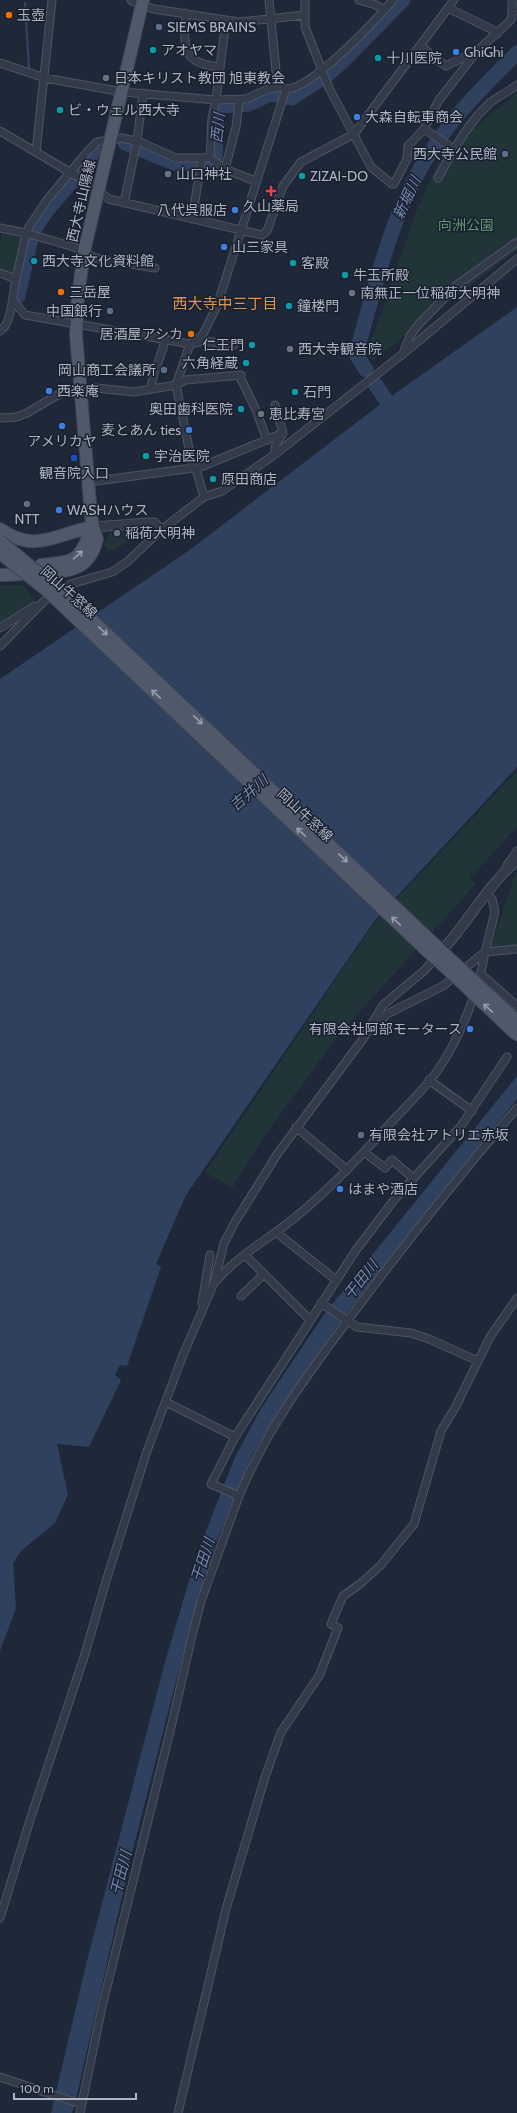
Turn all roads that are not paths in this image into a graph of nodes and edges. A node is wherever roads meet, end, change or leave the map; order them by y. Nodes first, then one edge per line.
1 (52, 0) edge
2 (269, 0) edge
3 (305, 0) edge
4 (359, 0) edge
5 (393, 0) edge
6 (454, 0) edge
7 (512, 0) edge
8 (141, 1) edge
9 (448, 8) junction
10 (385, 10) junction
11 (514, 11) edge
12 (186, 13) junction
13 (305, 15) junction
14 (271, 19) junction
15 (226, 20) junction
16 (497, 34) junction
17 (421, 45) junction
18 (478, 50) junction
19 (0, 63) edge
20 (219, 66) junction
21 (324, 75) junction
22 (45, 78) junction
23 (517, 85) edge
24 (123, 92) junction
25 (283, 92) junction
26 (143, 93) junction
27 (216, 100) junction
28 (239, 103) junction
29 (425, 129) junction
30 (0, 131) edge
31 (354, 134) junction
32 (111, 138) junction
33 (136, 145) junction
34 (454, 150) junction
35 (36, 152) junction
36 (212, 160) junction
37 (202, 161) junction
38 (224, 169) junction
39 (70, 173) junction
40 (438, 178) dead end
41 (255, 181) junction
42 (99, 191) junction
43 (124, 203) junction
44 (192, 219) junction
45 (0, 228) edge
46 (242, 231) junction
47 (26, 233) junction
48 (517, 242) edge
49 (84, 252) junction
50 (517, 259) edge
51 (155, 268) dead end
52 (0, 274) edge
53 (16, 279) junction
54 (13, 300) junction
55 (76, 324) junction
56 (0, 331) edge
57 (165, 338) junction
58 (190, 344) junction
59 (234, 345) dead end
60 (404, 353) junction
61 (176, 385) junction
62 (81, 389) junction
63 (151, 389) junction
64 (275, 405) dead end
65 (0, 418) edge
66 (283, 434) junction
67 (267, 440) junction
68 (274, 455) junction
69 (195, 469) junction
70 (89, 482) junction
71 (204, 497) junction
72 (93, 528) junction
73 (0, 529) edge
74 (161, 530) junction
75 (0, 541) edge
76 (0, 553) edge
77 (0, 568) edge
78 (0, 575) edge
79 (44, 601) junction
80 (0, 628) edge
81 (0, 646) edge
82 (517, 851) edge
83 (517, 860) edge
84 (500, 875) junction
85 (486, 894) junction
86 (427, 945) junction
87 (517, 949) edge
88 (485, 952) junction
89 (438, 955) junction
90 (448, 964) junction
91 (481, 974) junction
92 (517, 1006) edge
93 (517, 1022) edge
94 (517, 1035) edge
95 (362, 1039) junction
96 (506, 1057) dead end
97 (430, 1080) junction
98 (517, 1108) edge
99 (472, 1111) junction
100 (296, 1127) junction
101 (364, 1152) junction
102 (347, 1170) junction
103 (413, 1178) junction
104 (277, 1233) junction
105 (210, 1255) dead end
106 (245, 1255) junction
107 (264, 1274) junction
108 (336, 1280) junction
109 (214, 1283) junction
110 (241, 1296) dead end
111 (517, 1298) edge
112 (322, 1305) junction
113 (200, 1311) junction
114 (310, 1320) junction
115 (345, 1320) junction
116 (478, 1361) junction
117 (166, 1402) junction
118 (235, 1437) junction
119 (238, 1495) junction
120 (0, 1918) edge
121 (0, 2077) edge
122 (79, 2104) junction
123 (80, 2113) edge
124 (178, 2113) edge

1 - 22 street
2 - 14 street
3 - 13 street
4 - 10 street
5 - 10 street
6 - 9 street
7 - 11 street
8 - 12 street
8 - 24 main road, 西大寺山陽線
9 - 16 street
9 - 17 street
10 - 21 street
11 - 16 street
12 - 15 street
12 - 20 street
13 - 14 street
13 - 21 street
14 - 15 street
14 - 25 street
15 - 20 street
16 - 18 street
17 - 18 street
17 - 31 street
18 - 29 street
19 - 22 street
20 - 27 street
21 - 25 street
21 - 31 street
22 - 24 street
22 - 35 street
23 - 34 street
24 - 26 street
24 - 32 main road, 西大寺山陽線
25 - 28 street
25 - 41 street
26 - 27 street
26 - 33 street
27 - 28 street
27 - 36 street
28 - 38 street
29 - 31 street
29 - 34 street
30 - 35 street
31 - 46 street
32 - 33 street
32 - 39 street
32 - 42 main road, 西大寺山陽線
33 - 37 street
33 - 43 street
34 - 40 street
35 - 39 street
36 - 37 street
36 - 38 street
37 - 44 street
38 - 41 street
39 - 42 street
39 - 47 street
41 - 46 street
42 - 43 street
42 - 49 main road, 西大寺山陽線
43 - 44 street
44 - 46 street
45 - 47 street
46 - 58 street
47 - 49 street
47 - 53 street
48 - 60 street
49 - 51 street
49 - 55 main road, 西大寺山陽線
50 - 60 street
52 - 53 street
53 - 54 street
54 - 55 street
54 - 56 street
55 - 57 street
55 - 62 main road, 西大寺山陽線
57 - 58 street
57 - 63 street
58 - 59 street
58 - 61 street
60 - 68 street
61 - 63 street
61 - 67 street
61 - 69 street
62 - 63 street
62 - 65 street
62 - 70 main road, 西大寺山陽線
64 - 66 street
66 - 67 street
66 - 68 street
67 - 69 street
68 - 71 street
69 - 70 street
69 - 71 street
70 - 72 main road, 西大寺山陽線
71 - 74 street
72 - 73 main road
72 - 74 street
77 -> 72 main road, 西大寺山陽線
72 - 78 main road, 西大寺山陽線
74 - 79 street
75 -> 86 main road, 岡山牛窓線, bridge
86 -> 76 main road, 岡山牛窓線, bridge
79 - 80 street
79 - 81 street
82 - 84 street
83 - 84 street
84 - 85 street
85 - 88 street
85 - 89 street
86 - 89 main road, 岡山牛窓線
87 - 88 street
88 - 91 street
88 - 95 street
89 - 90 main road, 岡山牛窓線
89 - 95 street
90 - 93 main road, 岡山牛窓線, bridge
94 -> 90 main road, 岡山牛窓線, bridge
91 - 92 street
91 - 97 street
95 - 100 street
96 - 99 street
97 - 99 street
97 - 101 street
98 - 115 street
99 - 103 street
100 - 102 street
100 - 109 street
101 - 102 street
101 - 103 street
102 - 104 street
103 - 108 street
104 - 106 street
104 - 108 street
105 - 113 street
106 - 107 street
106 - 109 street
107 - 110 street
107 - 114 street
108 - 112 street
109 - 113 street
111 - 116 street
112 - 114 street
112 - 115 street
113 - 117 street
114 - 118 street
115 - 116 street
115 - 119 street
116 - 124 street
117 - 118 street
117 - 120 street
118 - 119 street
119 - 122 street
121 - 122 street
122 - 123 street

